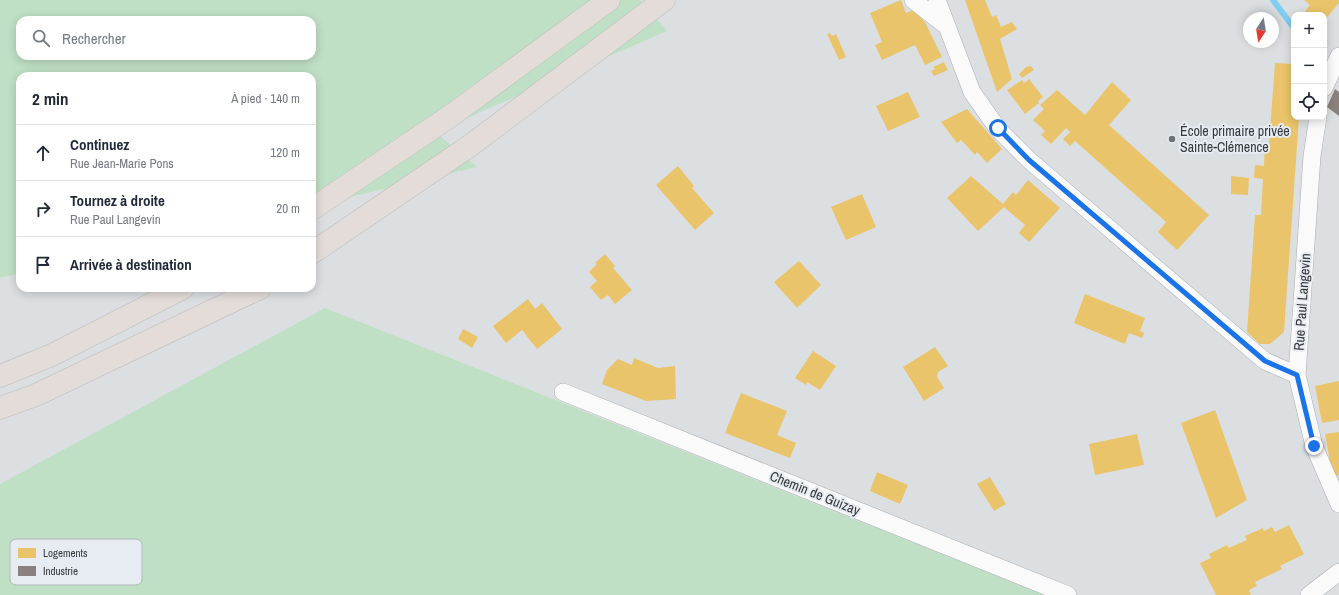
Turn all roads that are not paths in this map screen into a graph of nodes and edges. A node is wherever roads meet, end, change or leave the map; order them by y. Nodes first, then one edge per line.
1 (609, 0) edge
2 (664, 0) edge
3 (913, 0) edge
4 (937, 0) edge
5 (945, 25) junction
6 (1339, 56) edge
7 (1326, 84) edge
8 (1318, 120) edge
9 (316, 206) edge
10 (316, 250) edge
11 (175, 292) edge
12 (252, 292) edge
13 (52, 356) junction
14 (0, 367) edge
15 (1297, 375) junction
16 (0, 376) edge
17 (563, 392) dead end
18 (0, 408) edge
19 (1339, 504) edge
20 (1339, 572) edge
21 (1068, 595) edge
22 (1309, 595) edge

1 - 9 highway
2 - 10 highway
3 - 5 street
4 - 5 street
5 - 15 street
6 - 7 street
8 - 15 street, Rue Paul Langevin
11 - 13 highway
12 - 18 highway
13 - 14 highway
13 - 16 highway
15 - 19 street, Rue Paul Langevin
17 - 21 street, Chemin de Guizay
20 - 22 street

